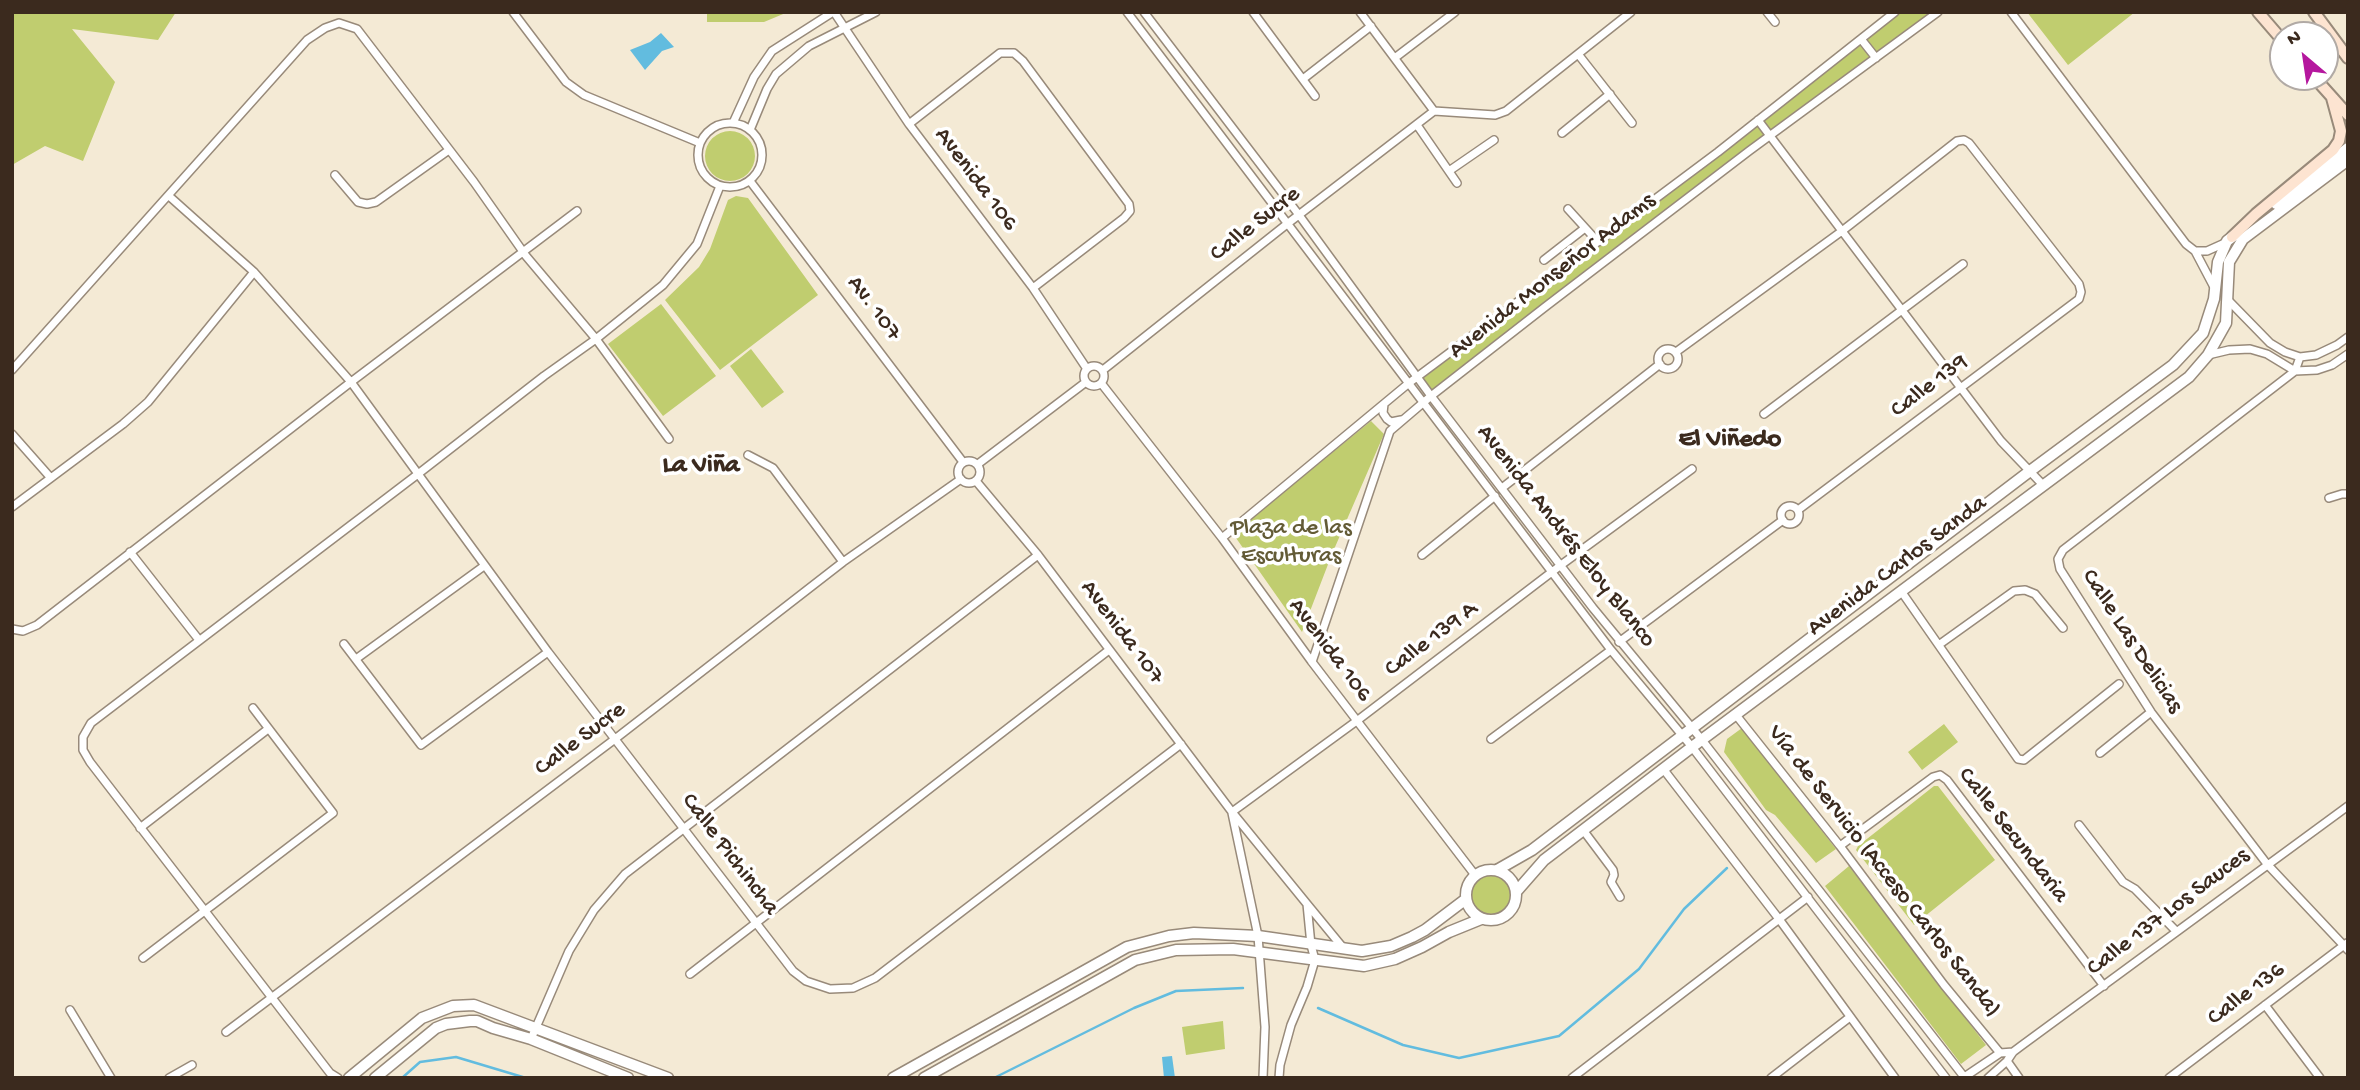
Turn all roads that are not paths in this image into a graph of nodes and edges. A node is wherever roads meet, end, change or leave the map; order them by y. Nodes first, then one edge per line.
1 (513, 12) edge
2 (833, 12) edge
3 (876, 12) edge
4 (1127, 12) edge
5 (1144, 12) edge
6 (1253, 12) edge
7 (1360, 12) edge
8 (1455, 12) edge
9 (1631, 12) edge
10 (1767, 12) edge
11 (1895, 12) edge
12 (1938, 12) edge
13 (2011, 12) edge
14 (2314, 12) edge
15 (1774, 22) dead end
16 (1371, 26) junction
17 (843, 27) junction
18 (1861, 39) junction
19 (1578, 54) junction
20 (1396, 58) junction
21 (1876, 58) junction
22 (2348, 58) edge
23 (1303, 79) junction
24 (2325, 91) edge
25 (1610, 94) junction
26 (1315, 96) dead end
27 (2332, 99) junction
28 (1434, 111) junction
29 (2348, 115) edge
30 (1758, 120) junction
31 (733, 123) junction
32 (1632, 123) dead end
33 (909, 124) junction
34 (1417, 125) junction
35 (750, 130) junction
36 (1562, 132) dead end
37 (1771, 136) junction
38 (1494, 140) dead end
39 (700, 143) junction
40 (2348, 148) edge
41 (449, 150) junction
42 (2348, 160) edge
43 (1449, 171) junction
44 (335, 175) dead end
45 (750, 181) junction
46 (1457, 183) dead end
47 (720, 186) junction
48 (169, 196) junction
49 (1568, 209) dead end
50 (576, 211) dead end
51 (1299, 215) junction
52 (1287, 224) junction
53 (1585, 228) junction
54 (1842, 231) junction
55 (2235, 237) junction
56 (1598, 242) junction
57 (2195, 251) junction
58 (523, 252) junction
59 (1544, 260) dead end
60 (1963, 264) dead end
61 (254, 272) junction
62 (1033, 289) junction
63 (2216, 289) junction
64 (2228, 300) junction
65 (1901, 309) junction
66 (2348, 337) edge
67 (596, 339) junction
68 (1676, 352) junction
69 (2348, 354) edge
70 (2208, 355) junction
71 (2300, 357) junction
72 (1660, 364) junction
73 (1087, 369) junction
74 (12, 370) edge
75 (1103, 370) junction
76 (2295, 371) junction
77 (1418, 377) junction
78 (351, 382) junction
79 (1086, 382) junction
80 (1101, 383) junction
81 (1409, 383) junction
82 (1962, 386) junction
83 (1431, 396) junction
84 (1423, 402) junction
85 (1384, 404) junction
86 (1764, 414) dead end
87 (1401, 420) junction
88 (12, 434) edge
89 (669, 439) dead end
90 (748, 455) dead end
91 (963, 462) junction
92 (978, 464) junction
93 (1692, 469) dead end
94 (2030, 471) junction
95 (418, 474) junction
96 (50, 478) junction
97 (961, 479) junction
98 (976, 481) junction
99 (2043, 485) junction
100 (1502, 488) junction
101 (2348, 494) edge
102 (1495, 496) junction
103 (2329, 498) dead end
104 (12, 507) edge
105 (1798, 510) junction
106 (1783, 520) junction
107 (1222, 538) junction
108 (130, 552) junction
109 (1038, 555) junction
110 (1422, 555) dead end
111 (843, 562) junction
112 (1560, 565) junction
113 (484, 566) junction
114 (1552, 571) junction
115 (1901, 591) junction
116 (2063, 628) dead end
117 (12, 629) edge
118 (199, 640) junction
119 (1619, 642) junction
120 (344, 644) dead end
121 (1940, 644) junction
122 (1109, 650) junction
123 (1611, 650) junction
124 (548, 652) junction
125 (356, 659) junction
126 (1312, 662) junction
127 (2119, 684) dead end
128 (253, 708) dead end
129 (2151, 712) junction
130 (1736, 715) junction
131 (1357, 720) junction
132 (268, 729) junction
133 (1692, 729) junction
134 (1683, 736) junction
135 (615, 739) junction
136 (1491, 739) dead end
137 (1702, 740) junction
138 (1181, 744) junction
139 (1692, 747) junction
140 (2100, 753) dead end
141 (1664, 770) junction
142 (2348, 806) edge
143 (1232, 812) junction
144 (2079, 825) dead end
145 (141, 828) junction
146 (684, 829) junction
147 (1583, 830) junction
148 (1840, 846) junction
149 (2267, 864) junction
150 (1497, 870) junction
151 (1475, 875) junction
152 (1516, 892) junction
153 (1620, 897) dead end
154 (1808, 897) junction
155 (1466, 899) junction
156 (1307, 904) junction
157 (206, 911) junction
158 (1481, 919) junction
159 (1779, 919) junction
160 (756, 923) junction
161 (2176, 931) junction
162 (1258, 936) junction
163 (1311, 945) junction
164 (2347, 946) edge
165 (1344, 949) junction
166 (1259, 953) junction
167 (144, 958) dead end
168 (1315, 960) junction
169 (1092, 966) junction
170 (690, 974) dead end
171 (1100, 978) junction
172 (2104, 986) junction
173 (272, 998) junction
174 (2265, 1005) junction
175 (69, 1010) dead end
176 (1850, 1017) junction
177 (535, 1029) junction
178 (226, 1032) dead end
179 (531, 1039) junction
180 (2013, 1052) junction
181 (2000, 1053) junction
182 (2007, 1061) junction
183 (192, 1065) dead end
184 (330, 1075) edge
185 (2179, 1075) edge
186 (111, 1078) edge
187 (169, 1078) edge
188 (338, 1078) edge
189 (349, 1078) edge
190 (375, 1078) edge
191 (628, 1078) edge
192 (668, 1078) edge
193 (893, 1078) edge
194 (924, 1078) edge
195 (1263, 1078) edge
196 (1279, 1078) edge
197 (1572, 1078) edge
198 (1771, 1078) edge
199 (1895, 1078) edge
200 (1946, 1078) edge
201 (1964, 1078) edge
202 (1987, 1078) edge
203 (2020, 1078) edge
204 (2169, 1078) edge
205 (2320, 1078) edge

1 - 39 street
2 - 17 street, Avenida 106
2 - 31 street
3 - 17 street
4 - 52 street, Avenida Andrés Eloy Blanco
5 - 51 street, Avenida Andrés Eloy Blanco
6 - 23 street
7 - 16 street
8 - 20 street
9 - 19 street
10 - 15 street
11 - 18 street, Avenida Monseñor Adams
12 - 21 street, Avenida Monseñor Adams
13 - 57 street
14 - 22 main road
16 - 20 street
16 - 23 street
17 - 33 street, Avenida 106
17 - 35 street
18 - 21 street
18 - 30 street, Avenida Monseñor Adams
19 - 25 street
19 - 28 street
20 - 28 street
21 - 37 street, Avenida Monseñor Adams
23 - 26 street
24 - 27 main road
25 - 32 street
25 - 36 street
27 - 29 main road
27 - 55 main road
28 - 34 street, Calle Sucre
30 - 37 street
30 - 56 street, Avenida Monseñor Adams
31 - 35 street
31 - 39 street
33 - 62 street, Avenida 106
33 - 62 street
34 - 43 street
34 - 51 street, Calle Sucre
35 - 45 street
37 - 54 street
37 - 83 street, Avenida Monseñor Adams
38 - 43 street
39 - 47 street
40 - 55 street
41 - 44 street
41 - 48 street
41 - 58 street
42 - 55 street
43 - 46 street
45 - 47 street
45 - 91 street, Av. 107
47 - 67 street
48 - 61 street, Calle Pichincha
48 - 74 street
49 - 53 street
50 - 58 street
51 - 52 street, Calle Sucre
51 - 77 street, Avenida Andrés Eloy Blanco
52 - 75 street, Calle Sucre
52 - 81 street, Avenida Andrés Eloy Blanco
53 - 56 street
53 - 59 street
54 - 65 street
54 - 68 street
54 - 82 street, Calle 139
55 - 57 street
55 - 63 street, Avenida Carlos Sanda
55 - 64 street, Avenida Carlos Sanda
56 - 77 street, Avenida Monseñor Adams
57 - 63 street
58 - 67 street
58 - 78 street
60 - 65 street
61 - 78 street, Calle Pichincha
61 - 96 street
62 - 73 street, Avenida 106
63 - 94 street, Avenida Carlos Sanda
64 - 70 street, Avenida Carlos Sanda
64 - 71 street
65 - 82 street
65 - 86 street
66 - 71 street
67 - 89 street
67 - 95 street
68 - 72 street
68 - 72 street
69 - 76 street
70 - 76 street
70 - 99 street, Avenida Carlos Sanda
71 - 76 street
72 - 100 street
73 - 75 street
73 - 79 street
75 - 80 street
76 - 129 street, Calle Las Delicias
77 - 81 street, Avenida Monseñor Adams
77 - 83 street, Avenida Andrés Eloy Blanco
78 - 95 street, Calle Pichincha
78 - 108 street
79 - 80 street
79 - 92 street
80 - 107 street, Avenida 106
81 - 84 street, Avenida Andrés Eloy Blanco
81 - 85 street, Avenida Monseñor Adams
82 - 94 street
82 - 105 street, Calle 139
83 - 84 street, Avenida Monseñor Adams
83 - 100 street, Avenida Andrés Eloy Blanco
84 - 87 street, Avenida Monseñor Adams
84 - 102 street, Avenida Andrés Eloy Blanco
85 - 87 street
85 - 107 street, Avenida Monseñor Adams
87 - 126 street, Avenida Monseñor Adams
88 - 96 street
90 - 111 street
91 - 92 street
91 - 97 street
92 - 98 street
93 - 112 street, Calle 139 A
94 - 99 street
94 - 133 street, Avenida Carlos Sanda
95 - 113 street, Calle Pichincha
95 - 118 street
96 - 104 street
97 - 98 street
97 - 111 street, Calle Sucre
98 - 109 street, Avenida 107
99 - 115 street, Avenida Carlos Sanda
100 - 112 street, Avenida Andrés Eloy Blanco
101 - 103 street
102 - 110 street
102 - 114 street, Avenida Andrés Eloy Blanco
105 - 106 street
105 - 106 street
106 - 119 street
107 - 126 street, Avenida 106
108 - 117 street
108 - 118 street
109 - 122 street, Avenida 107
109 - 146 street
111 - 135 street, Calle Sucre
112 - 114 street, Calle 139 A
112 - 119 street, Avenida Andrés Eloy Blanco
113 - 124 street, Calle Pichincha
113 - 125 street
114 - 123 street, Avenida Andrés Eloy Blanco
114 - 131 street, Calle 139 A
115 - 121 street
115 - 130 street, Avenida Carlos Sanda
116 - 121 street
118 - 145 street
119 - 133 street, Avenida Andrés Eloy Blanco
120 - 125 street
121 - 127 street
122 - 138 street, Avenida 107
122 - 160 street
123 - 134 street, Avenida Andrés Eloy Blanco
123 - 136 street
124 - 125 street
124 - 135 street, Calle Pichincha
126 - 131 street, Avenida 106
128 - 132 street
129 - 140 street
129 - 149 street, Calle Las Delicias
130 - 137 street, Avenida Carlos Sanda
130 - 148 street, Vía de Servicio (Acceso Carlos Sanda)
131 - 143 street, Calle 139 A
131 - 151 street, Avenida 106
132 - 145 street
132 - 157 street
133 - 134 street, Avenida Carlos Sanda
133 - 137 street, Avenida Andrés Eloy Blanco
134 - 139 street, Avenida Andrés Eloy Blanco
134 - 150 street, Avenida Carlos Sanda
135 - 146 street, Calle Pichincha
135 - 173 street, Calle Sucre
137 - 139 street, Avenida Carlos Sanda
137 - 201 street, Avenida Andrés Eloy Blanco
138 - 143 street, Avenida 107
138 - 160 street, Calle Pichincha
139 - 141 street, Avenida Carlos Sanda
139 - 154 street, Avenida Andrés Eloy Blanco
141 - 147 street, Avenida Carlos Sanda
141 - 159 street
142 - 149 street, Calle 137 Los Sauces
143 - 156 street, Avenida 107
143 - 162 street
144 - 161 street
145 - 157 street
146 - 160 street, Calle Pichincha
146 - 177 street
147 - 152 street, Avenida Carlos Sanda
147 - 153 street
148 - 172 street, Calle Secundaria
148 - 181 street, Vía de Servicio (Acceso Carlos Sanda)
149 - 161 street, Calle 137 Los Sauces
149 - 164 street, Calle Las Delicias
150 - 151 street
150 - 152 street
151 - 155 street
152 - 158 street
154 - 159 street
154 - 200 street, Avenida Andrés Eloy Blanco
155 - 158 street
155 - 165 street
156 - 163 street
156 - 165 street, Avenida 107
157 - 167 street
157 - 173 street
158 - 168 street
159 - 176 street
159 - 197 street
160 - 170 street
161 - 172 street, Calle 137 Los Sauces
162 - 163 street
162 - 166 street
162 - 169 street
163 - 165 street
163 - 168 street
164 - 174 street, Calle 136
166 - 168 street
166 - 171 street
166 - 195 street
168 - 196 street
169 - 171 street
169 - 193 street
171 - 194 street
172 - 180 street, Calle 137 Los Sauces
173 - 178 street, Calle Sucre
173 - 184 street
174 - 185 street, Calle 136
174 - 205 street
175 - 186 street
176 - 198 street
176 - 199 street
177 - 179 street
177 - 189 street
177 - 192 street
179 - 190 street
179 - 191 street
180 - 181 street
180 - 182 street
181 - 201 street
182 - 202 street
182 - 203 street
183 - 187 street
184 - 188 street
185 - 204 street, Calle 136

